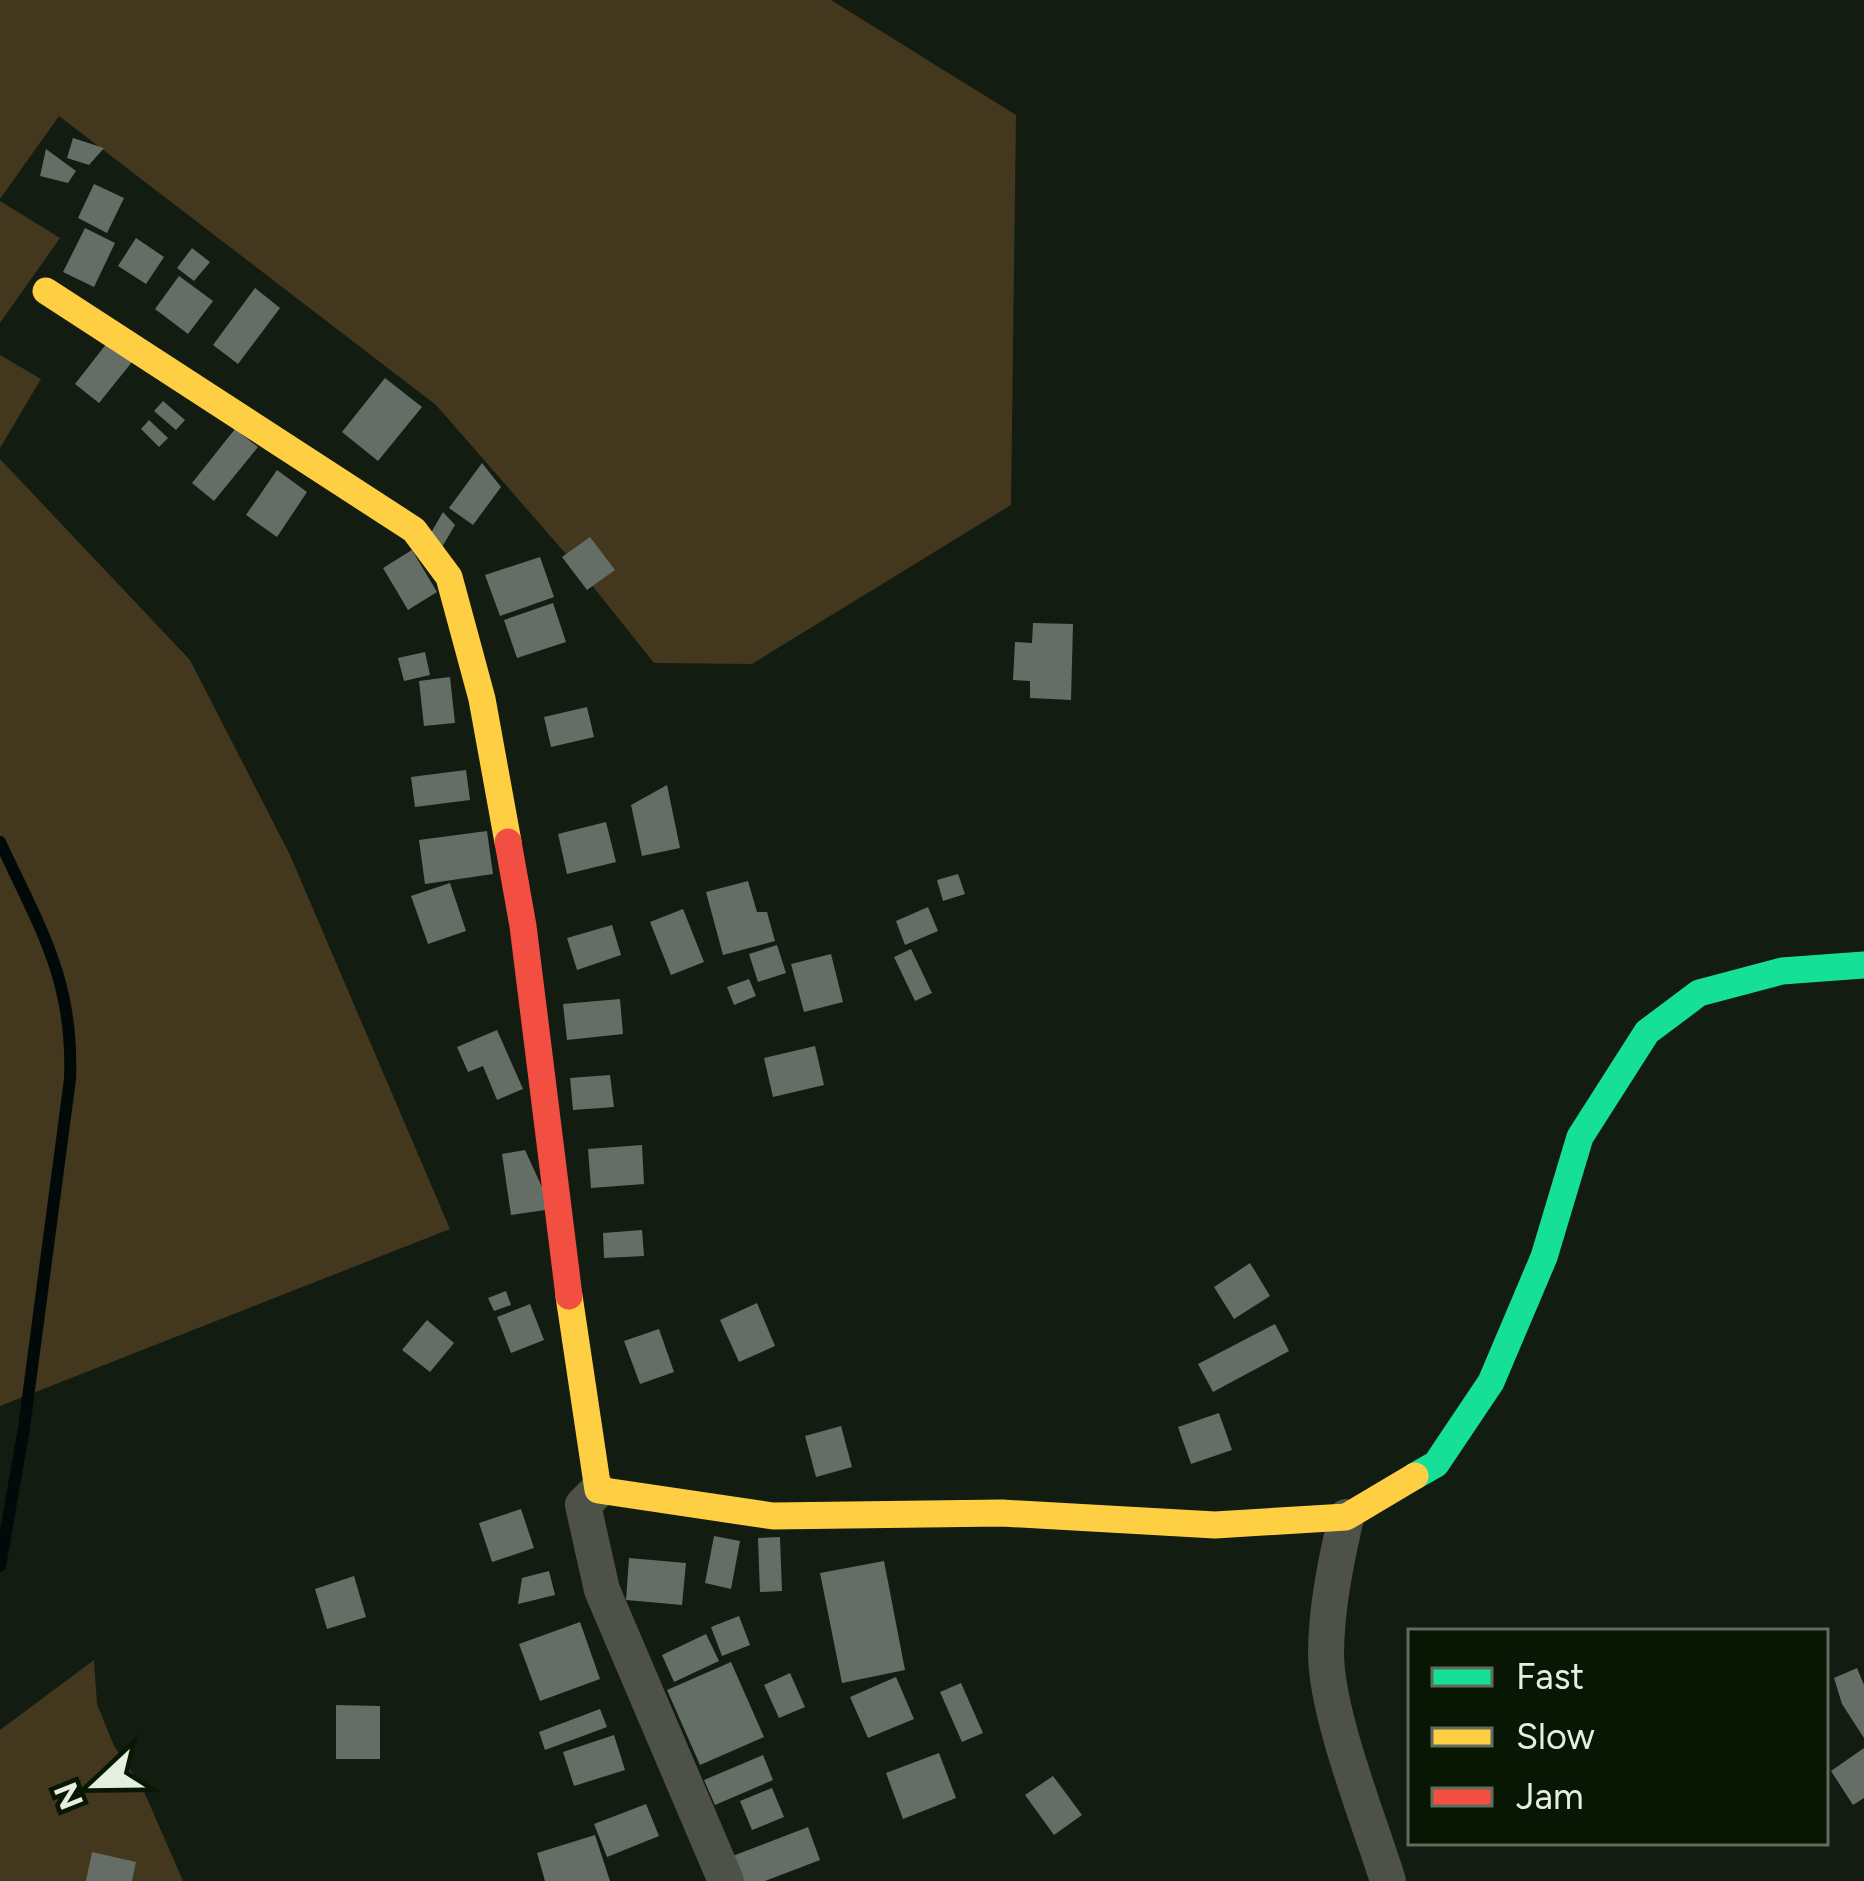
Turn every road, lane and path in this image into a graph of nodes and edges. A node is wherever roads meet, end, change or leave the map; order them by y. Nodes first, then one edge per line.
1 (46, 291) dead end
2 (1864, 965) edge
3 (598, 1490) junction
4 (1346, 1517) junction
5 (725, 1881) edge
6 (1388, 1881) edge

1 - 3 street
2 - 4 street
3 - 4 street
3 - 5 street
4 - 6 street

